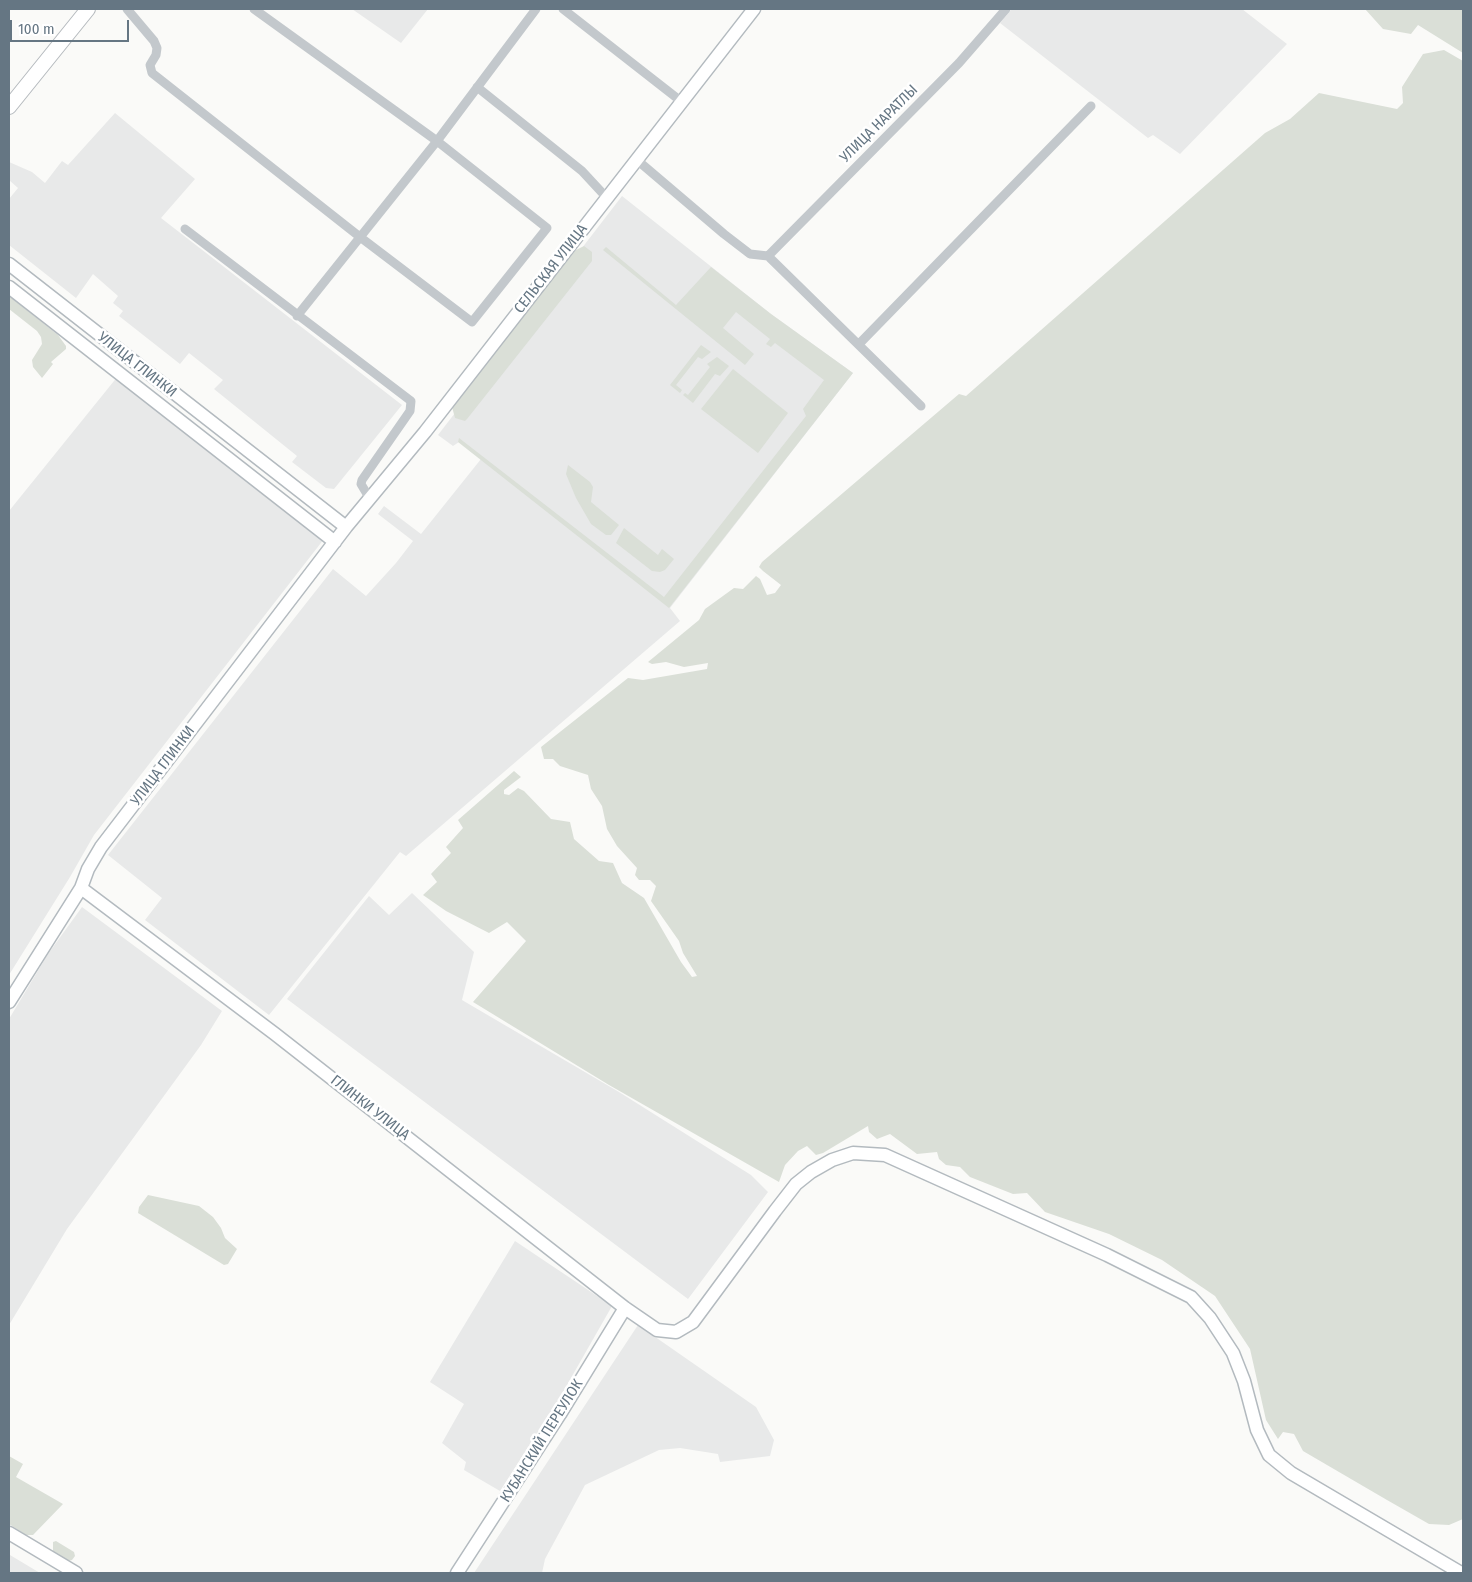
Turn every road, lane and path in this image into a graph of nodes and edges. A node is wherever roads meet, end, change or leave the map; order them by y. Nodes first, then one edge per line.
1 (88, 9) edge
2 (127, 9) edge
3 (254, 9) edge
4 (536, 9) edge
5 (563, 9) edge
6 (752, 9) edge
7 (1006, 9) edge
8 (476, 87) junction
9 (682, 102) junction
10 (1091, 106) dead end
11 (9, 107) edge
12 (436, 142) junction
13 (637, 160) junction
14 (607, 198) junction
15 (185, 229) dead end
16 (360, 237) junction
17 (768, 256) junction
18 (9, 264) edge
19 (9, 287) edge
20 (297, 316) junction
21 (858, 344) junction
22 (921, 406) dead end
23 (370, 499) junction
24 (346, 527) junction
25 (335, 542) junction
26 (81, 888) junction
27 (9, 1002) edge
28 (625, 1308) junction
29 (9, 1533) edge
30 (76, 1573) edge
31 (457, 1573) edge
32 (1461, 1573) edge

1 - 11 main road
2 - 16 street
3 - 12 street
4 - 8 street
5 - 9 street
6 - 9 main road, СЕЛЬСКАЯ УЛИЦА
7 - 17 street, УЛИЦА НАРАТЛЫ
8 - 12 street
8 - 14 street
9 - 13 main road, СЕЛЬСКАЯ УЛИЦА
10 - 21 street
12 - 16 street
12 - 16 street
13 - 14 main road, СЕЛЬСКАЯ УЛИЦА
13 - 17 street
14 - 23 main road, СЕЛЬСКАЯ УЛИЦА
15 - 20 street
16 - 20 street
17 - 21 street
18 - 24 main road, УЛИЦА ГЛИНКИ
19 - 25 main road, УЛИЦА ГЛИНКИ
20 - 23 street
21 - 22 street
23 - 24 main road, СЕЛЬСКАЯ УЛИЦА
24 - 25 main road, УЛИЦА ГЛИНКИ
25 - 26 main road, УЛИЦА ГЛИНКИ
26 - 27 main road, УЛИЦА ГЛИНКИ
26 - 28 main road, ГЛИНКИ УЛИЦА
28 - 31 main road, КУБАНСКИЙ ПЕРЕУЛОК
28 - 32 main road, ГЛИНКИ УЛИЦА
29 - 30 main road

